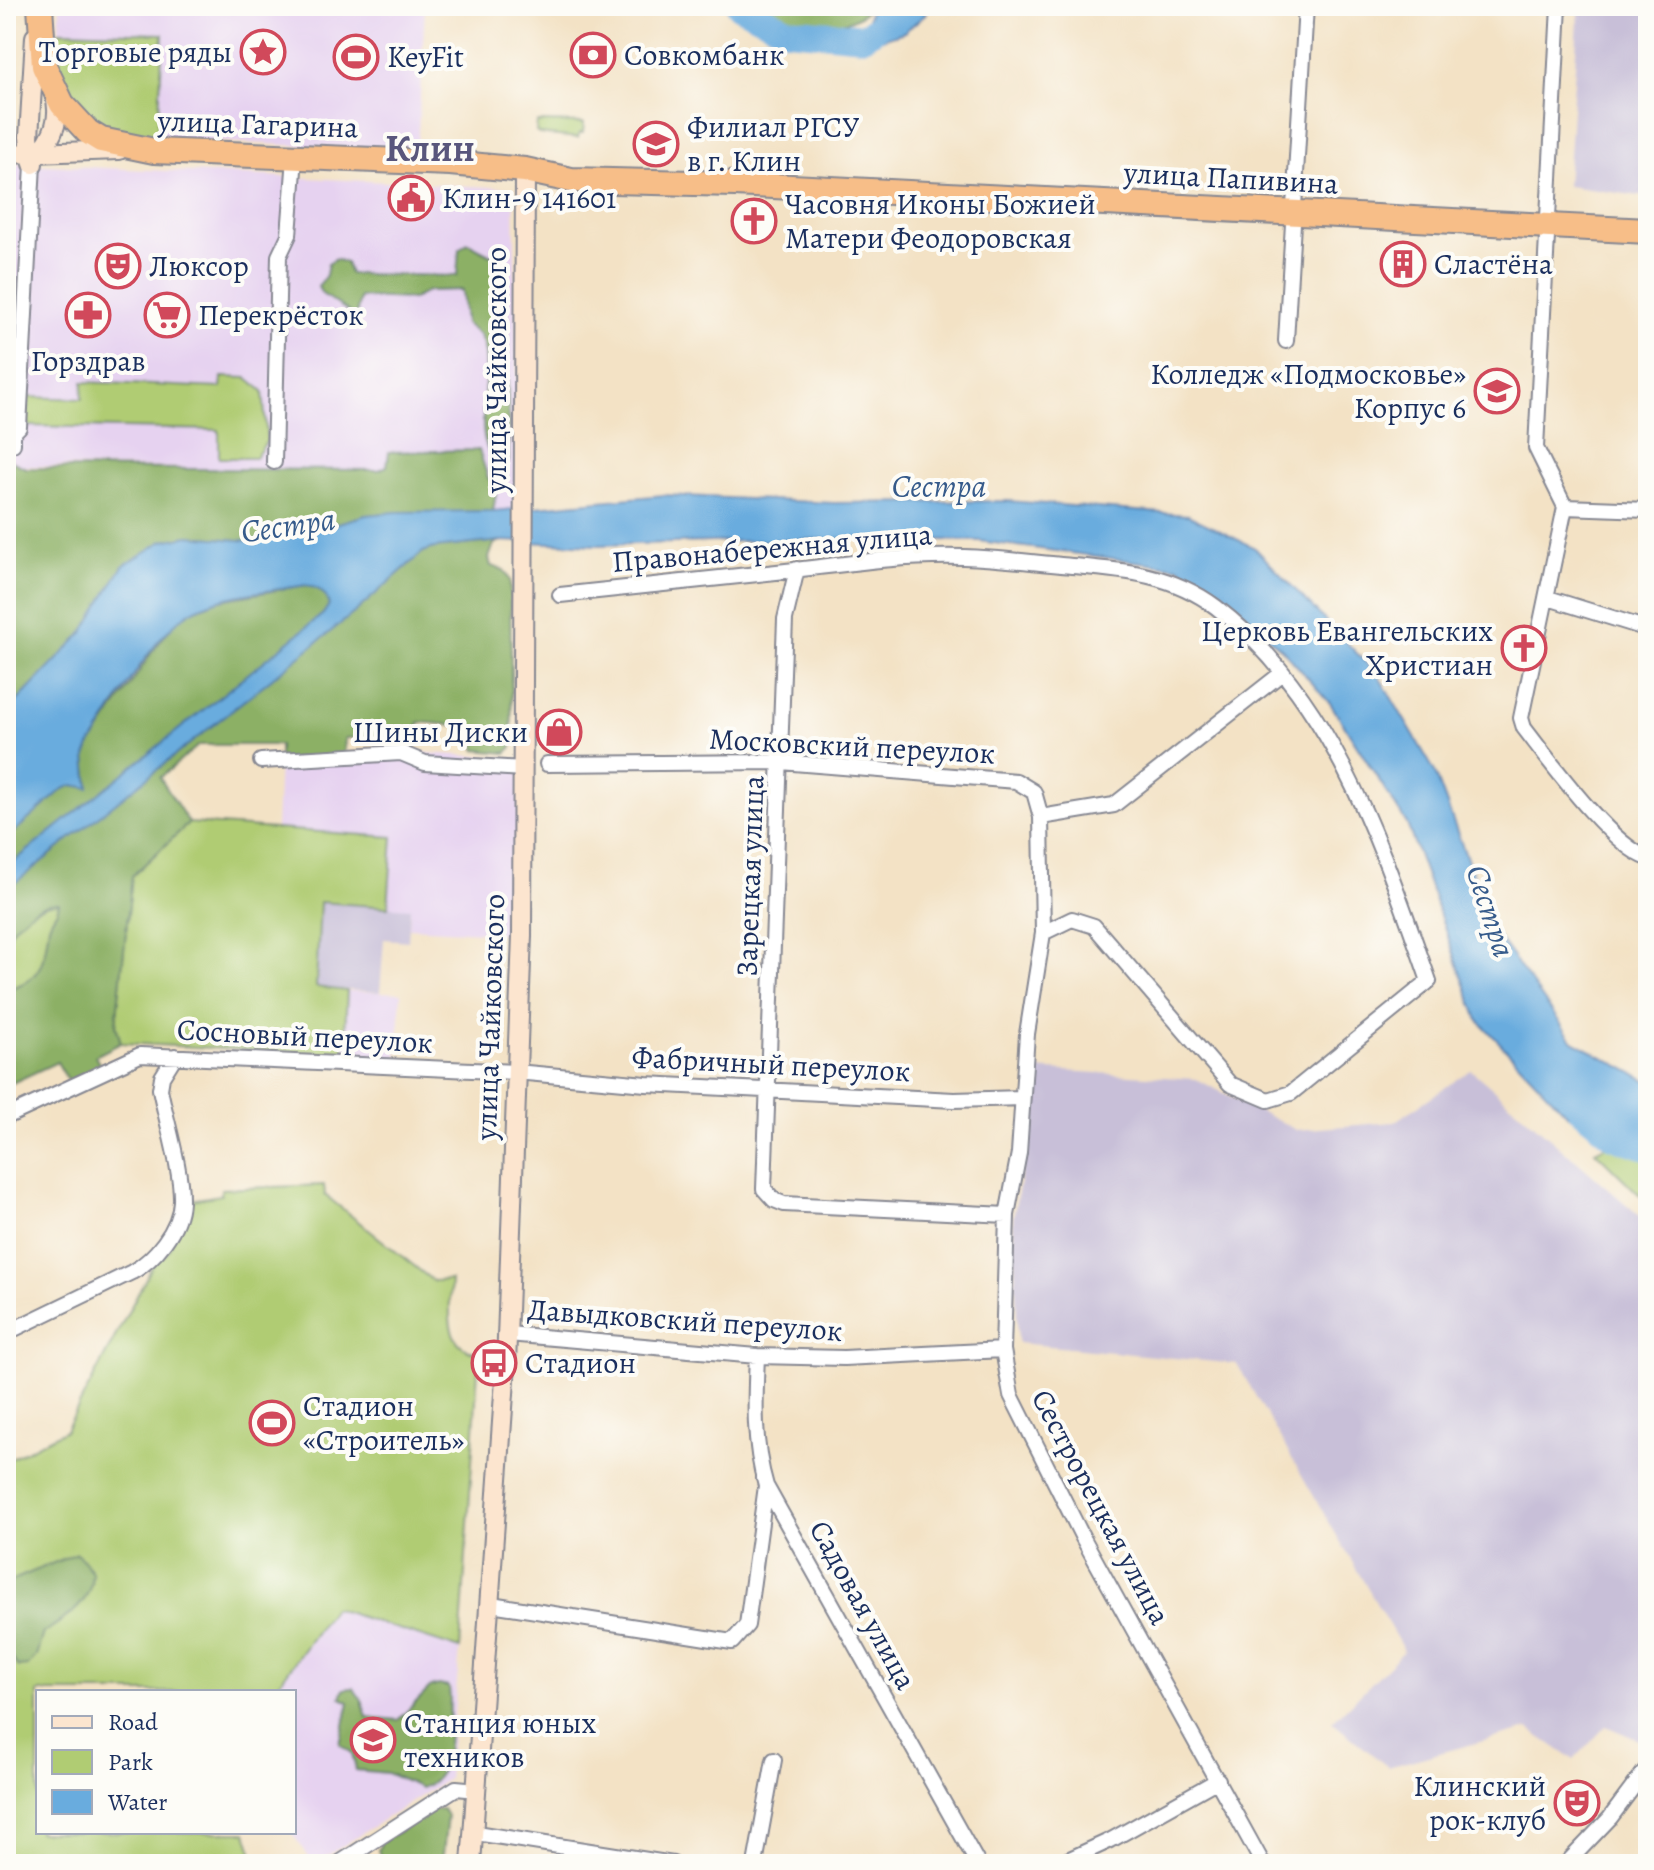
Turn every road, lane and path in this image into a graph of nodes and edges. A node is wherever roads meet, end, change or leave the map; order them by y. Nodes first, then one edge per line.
1 (39, 6) edge
2 (1306, 6) edge
3 (1559, 6) edge
4 (52, 87) junction
5 (154, 151) junction
6 (6, 154) edge
7 (295, 157) junction
8 (34, 158) junction
9 (525, 170) junction
10 (1293, 214) junction
11 (1550, 224) junction
12 (1648, 231) edge
13 (1286, 341) dead end
14 (10, 444) edge
15 (274, 462) dead end
16 (1565, 507) junction
17 (1648, 510) edge
18 (797, 569) junction
19 (560, 595) dead end
20 (1548, 598) junction
21 (1648, 629) edge
22 (1282, 673) junction
23 (261, 761) dead end
24 (781, 762) junction
25 (547, 764) dead end
26 (524, 769) junction
27 (1041, 817) junction
28 (1648, 858) edge
29 (1043, 933) junction
30 (175, 1056) junction
31 (516, 1072) junction
32 (765, 1089) junction
33 (1022, 1098) junction
34 (6, 1117) edge
35 (1007, 1215) junction
36 (6, 1333) edge
37 (508, 1334) junction
38 (1003, 1350) junction
39 (757, 1356) junction
40 (766, 1486) junction
41 (491, 1604) junction
42 (774, 1760) dead end
43 (1648, 1767) edge
44 (1218, 1780) junction
45 (478, 1790) junction
46 (476, 1833) junction
47 (338, 1864) edge
48 (471, 1864) edge
49 (673, 1864) edge
50 (755, 1864) edge
51 (978, 1864) edge
52 (1059, 1864) edge
53 (1263, 1864) edge
54 (1567, 1864) edge

1 - 4 highway
1 - 8 street
2 - 10 street
3 - 11 street
4 - 5 highway
4 - 8 street
5 - 7 highway, улица Гагарина
5 - 8 street, улица Гагарина
6 - 8 street, улица Гагарина
7 - 9 highway, улица Гагарина
7 - 15 street
8 - 14 street
9 - 10 highway, улица Папивина
9 - 26 street, улица Чайковского
10 - 11 highway, улица Папивина
10 - 13 street
11 - 12 highway, улица Папивина
11 - 16 street
16 - 17 street
16 - 20 street
18 - 19 street, Правонабережная улица
18 - 22 street, Правонабережная улица
18 - 24 street, Зарецкая улица
20 - 21 street
20 - 28 street
22 - 27 street
22 - 29 street, Правонабережная улица
23 - 26 street
24 - 25 street, Московский переулок
24 - 27 street, Московский переулок
24 - 32 street, Зарецкая улица
26 - 31 street, улица Чайковского
27 - 29 street, Московский переулок
29 - 33 street, Московский переулок
30 - 31 street, Сосновый переулок
30 - 34 street, Сосновый переулок
30 - 36 street
31 - 32 street, Фабричный переулок
31 - 37 street, улица Чайковского
32 - 33 street, Фабричный переулок
32 - 35 street, Зарецкая улица
33 - 35 street, Сестрорецкая улица
35 - 38 street, Сестрорецкая улица
37 - 39 street, Давыдковский переулок
37 - 41 street, улица Чайковского
38 - 39 street, Давыдковский переулок
38 - 44 street, Сестрорецкая улица
39 - 40 street, Садовая улица
40 - 41 street
40 - 51 street, Садовая улица
41 - 45 street, улица Чайковского
42 - 50 street
43 - 54 street
44 - 52 street
44 - 53 street, Сестрорецкая улица
45 - 46 street, улица Чайковского
45 - 47 street
46 - 48 street, улица Чайковского
46 - 49 street

